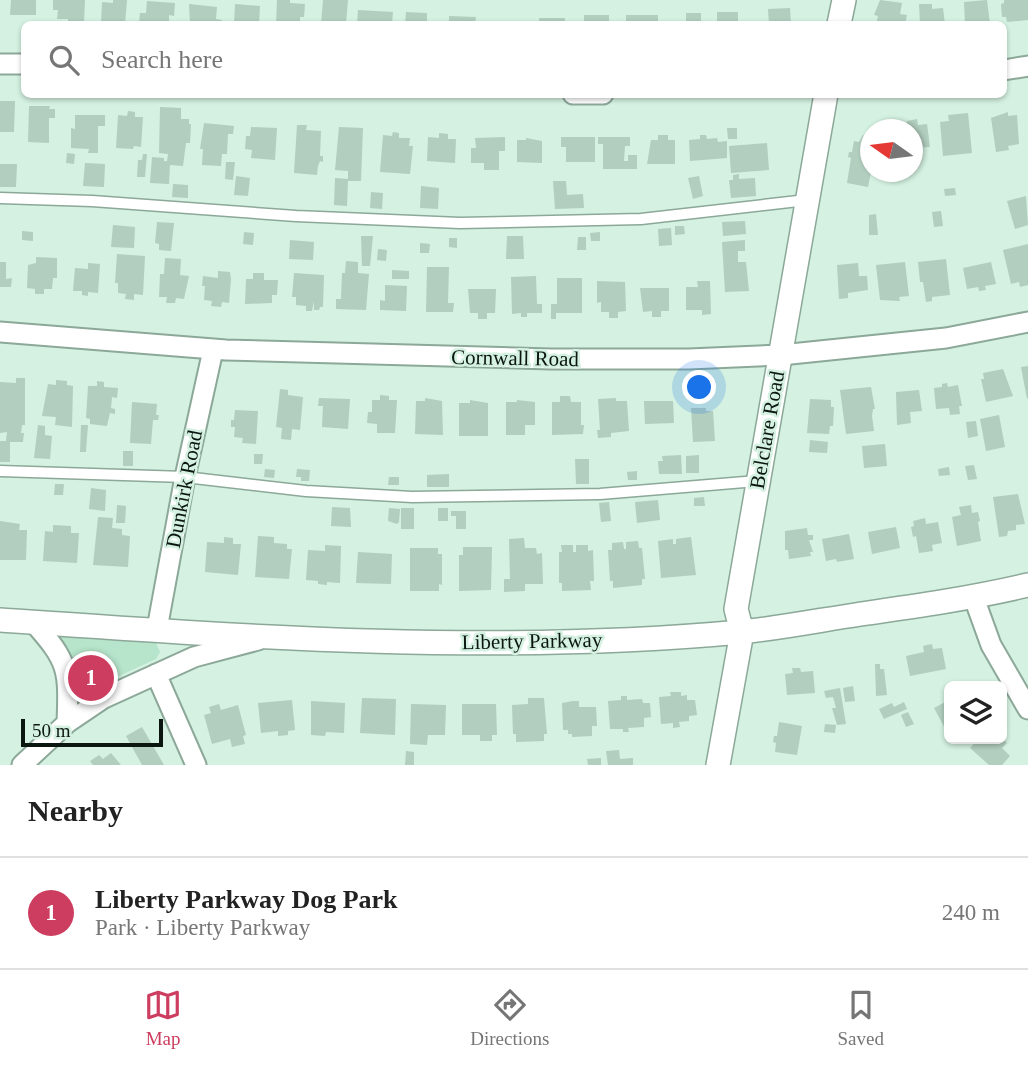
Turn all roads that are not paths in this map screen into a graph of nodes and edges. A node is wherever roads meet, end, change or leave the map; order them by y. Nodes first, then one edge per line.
1 (844, 0) edge
2 (840, 21) edge
3 (0, 64) edge
4 (21, 64) edge
5 (1028, 66) edge
6 (1007, 69) edge
7 (825, 98) edge
8 (0, 198) edge
9 (808, 200) junction
10 (1028, 322) edge
11 (0, 332) edge
12 (212, 350) junction
13 (781, 355) junction
14 (0, 471) edge
15 (185, 477) junction
16 (758, 481) junction
17 (1028, 585) edge
18 (974, 598) junction
19 (0, 620) edge
20 (33, 622) junction
21 (157, 629) junction
22 (742, 632) junction
23 (265, 638) junction
24 (156, 674) junction
25 (1028, 709) edge
26 (67, 723) junction
27 (22, 765) edge
28 (196, 765) edge
29 (718, 765) edge

1 - 2 street
3 - 4 street
5 - 6 street
7 - 9 street, Belclare Road
8 - 9 lane
9 - 13 street, Belclare Road
10 - 13 street, Cornwall Road
11 - 12 street, Cornwall Road
12 - 13 street, Cornwall Road
12 - 15 street, Dunkirk Road
13 - 16 street, Belclare Road
14 - 15 lane
15 - 16 lane
15 - 21 street, Dunkirk Road
16 - 22 street, Belclare Road
17 - 18 street, Liberty Parkway
18 - 22 street, Liberty Parkway
18 - 25 street
19 - 20 street, Liberty Parkway
20 - 21 street, Liberty Parkway
20 - 26 street
21 - 23 street, Liberty Parkway
22 - 23 street, Liberty Parkway
22 - 29 street, Belclare Road
23 - 24 street
24 - 26 street
24 - 28 street
26 - 27 street

